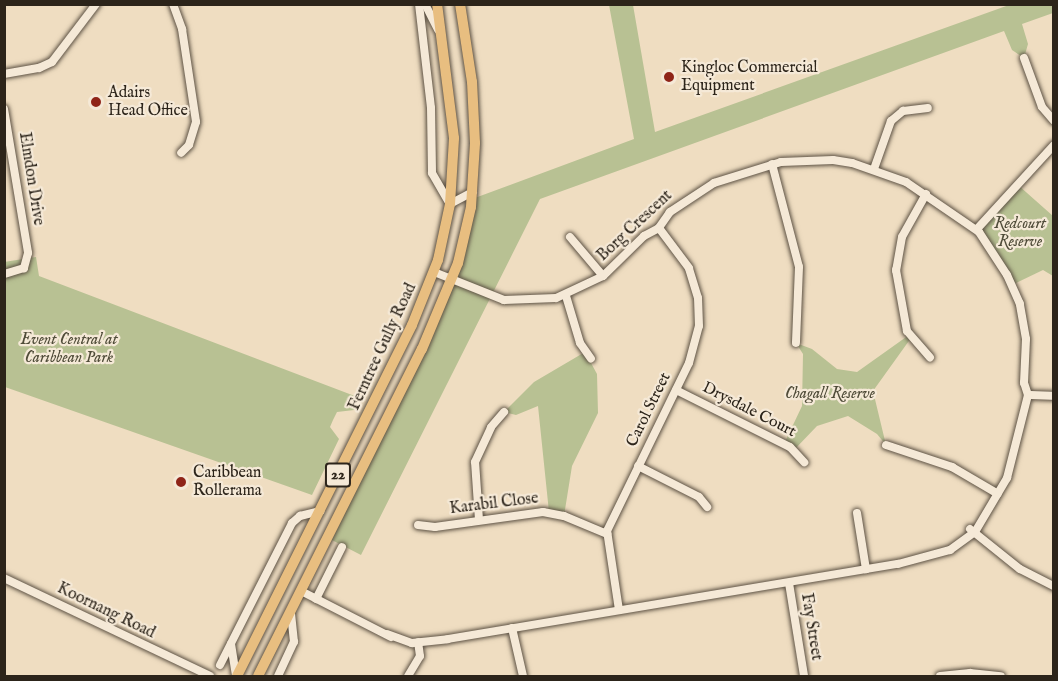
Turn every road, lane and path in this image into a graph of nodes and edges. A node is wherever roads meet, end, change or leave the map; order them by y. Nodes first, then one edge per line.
1 (96, 4) edge
2 (173, 4) edge
3 (419, 4) edge
4 (425, 4) edge
5 (437, 4) edge
6 (460, 4) edge
7 (444, 45) junction
8 (1024, 58) dead end
9 (4, 74) edge
10 (928, 108) dead end
11 (4, 109) edge
12 (1053, 121) edge
13 (1053, 145) edge
14 (181, 153) dead end
15 (772, 164) junction
16 (874, 169) junction
17 (472, 192) junction
18 (926, 194) junction
19 (450, 204) junction
20 (659, 228) junction
21 (977, 230) junction
22 (570, 237) dead end
23 (434, 272) junction
24 (4, 274) edge
25 (603, 276) junction
26 (452, 280) junction
27 (566, 296) junction
28 (796, 343) dead end
29 (930, 357) dead end
30 (591, 359) dead end
31 (676, 390) junction
32 (1028, 395) junction
33 (1053, 396) edge
34 (504, 412) dead end
35 (886, 445) dead end
36 (804, 462) dead end
37 (638, 466) junction
38 (998, 494) junction
39 (707, 507) dead end
40 (320, 511) junction
41 (857, 513) dead end
42 (479, 520) junction
43 (418, 525) dead end
44 (972, 530) junction
45 (607, 534) junction
46 (342, 547) dead end
47 (866, 569) junction
48 (4, 578) edge
49 (789, 582) junction
50 (1053, 586) edge
51 (301, 591) junction
52 (316, 599) junction
53 (619, 610) junction
54 (291, 611) junction
55 (515, 628) junction
56 (231, 644) junction
57 (418, 645) junction
58 (220, 665) dead end
59 (197, 674) edge
60 (410, 674) edge
61 (210, 676) edge
62 (236, 676) edge
63 (258, 676) edge
64 (278, 676) edge
65 (523, 676) edge
66 (804, 676) edge
67 (940, 676) edge
68 (1001, 676) edge

1 - 9 street
2 - 14 street
3 - 19 street
4 - 7 street
5 - 7 main road, Ferntree Gully Road / 22
6 - 17 main road, Ferntree Gully Road / 22
7 - 19 main road, Ferntree Gully Road / 22
8 - 12 street
10 - 16 street
11 - 24 street, Elmdon Drive
13 - 21 street
15 - 16 street, Borg Crescent
15 - 20 street, Borg Crescent
15 - 28 street
16 - 18 street, Borg Crescent
17 - 19 street
17 - 26 main road, Ferntree Gully Road / 22
18 - 21 street, Borg Crescent
18 - 29 street
19 - 23 main road, Ferntree Gully Road / 22
20 - 25 street, Borg Crescent
20 - 31 street, Carol Street
21 - 32 street, Borg Crescent
22 - 25 street
23 - 26 street, Borg Crescent
23 - 40 main road, Ferntree Gully Road / 22
25 - 27 street, Borg Crescent
26 - 27 street, Borg Crescent
26 - 51 main road, Ferntree Gully Road / 22
27 - 30 street
31 - 36 street, Drysdale Court
31 - 37 street, Carol Street
32 - 33 street
32 - 38 street, Borg Crescent
34 - 42 street
35 - 38 street
37 - 39 street
37 - 45 street, Carol Street
38 - 44 street, Borg Crescent
40 - 56 street
40 - 62 main road, Ferntree Gully Road / 22
41 - 47 street
42 - 43 street, Karabil Close
42 - 45 street, Karabil Close
44 - 47 street, Borg Crescent
44 - 50 street
45 - 53 street
46 - 52 street
47 - 49 street, Borg Crescent
48 - 59 street, Koornang Road
49 - 53 street, Borg Crescent
49 - 66 street, Fay Street
51 - 52 street, Borg Crescent
51 - 54 main road, Ferntree Gully Road / 22
52 - 57 street, Borg Crescent
53 - 55 street, Borg Crescent
54 - 63 main road, Ferntree Gully Road / 22
54 - 64 street
55 - 57 street, Borg Crescent
55 - 65 street
56 - 58 street
56 - 62 street, Ferntree Gully Road
57 - 60 street
59 - 61 street, Koornang Road
67 - 68 street

